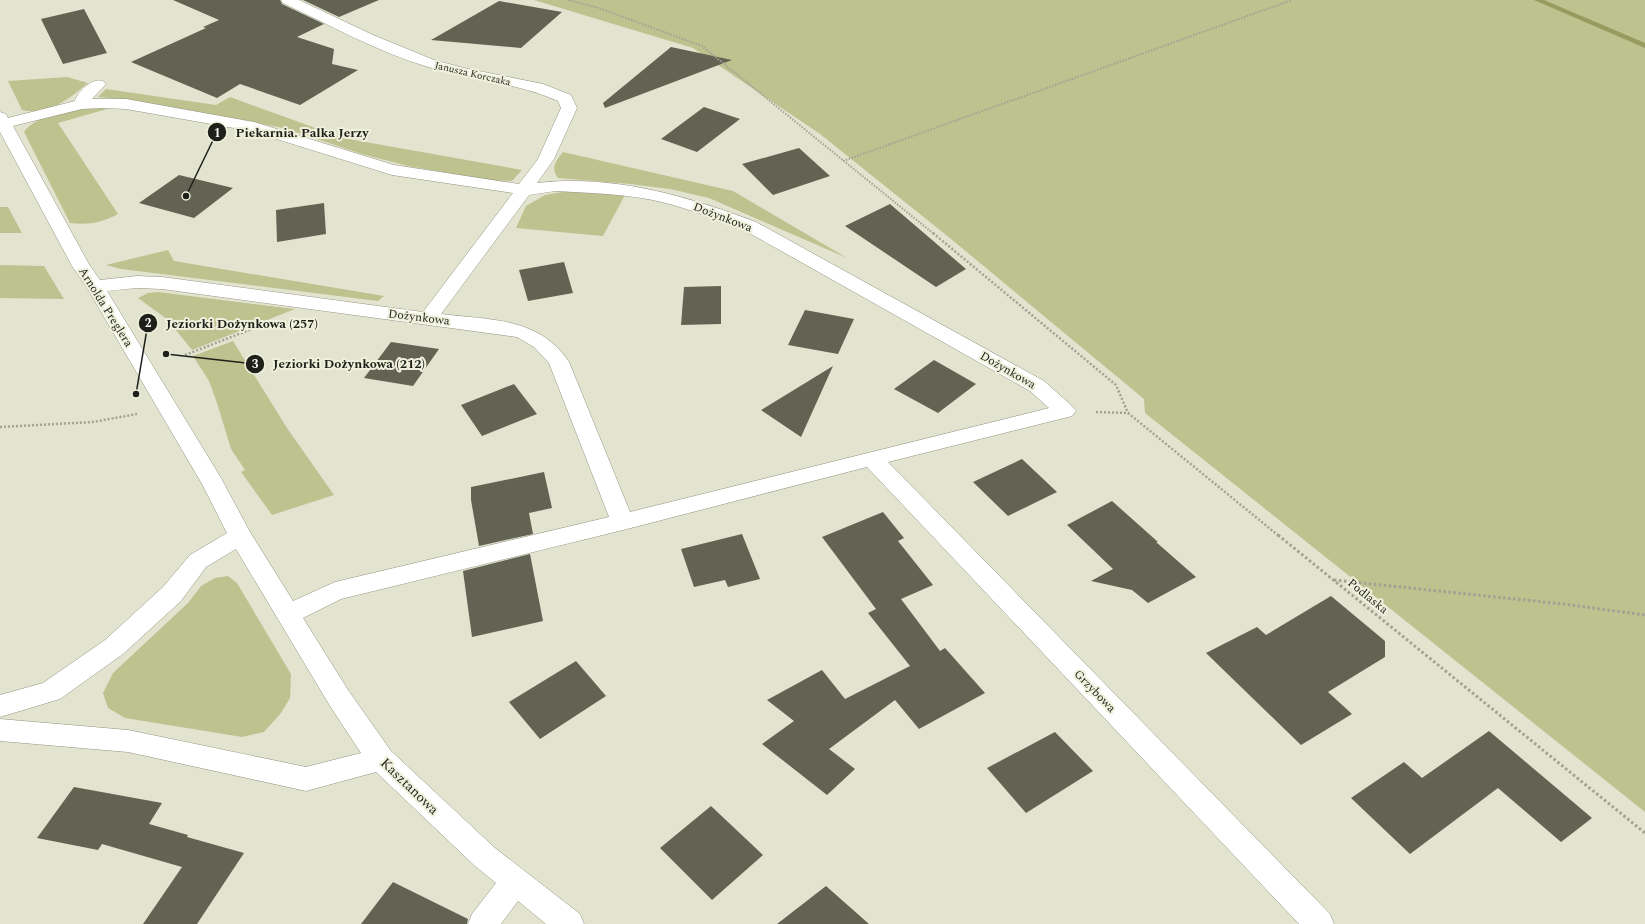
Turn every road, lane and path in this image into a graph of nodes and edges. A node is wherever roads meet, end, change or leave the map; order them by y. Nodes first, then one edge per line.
1 (288, 0) edge
2 (568, 0) edge
3 (1292, 0) edge
4 (98, 84) dead end
5 (82, 104) junction
6 (1, 120) edge
7 (843, 161) junction
8 (525, 190) junction
9 (95, 286) junction
10 (429, 317) junction
11 (266, 324) dead end
12 (185, 355) dead end
13 (168, 408) junction
14 (1065, 411) junction
15 (1128, 413) junction
16 (0, 427) edge
17 (872, 458) junction
18 (623, 522) junction
19 (240, 536) junction
20 (1333, 580) junction
21 (288, 614) junction
22 (1645, 615) edge
23 (0, 706) edge
24 (0, 730) edge
25 (381, 759) junction
26 (1645, 833) edge
27 (515, 881) junction
28 (483, 924) edge
29 (569, 924) edge
30 (1319, 924) edge

1 - 8 street, Janusza Korczaka
2 - 7 path
3 - 7 path
4 - 5 street
5 - 6 street, Dożynkowa
5 - 8 street, Dożynkowa
6 - 9 street, Arnolda Preglera
7 - 15 path
8 - 10 street
8 - 14 street, Dożynkowa
9 - 10 street, Dożynkowa
9 - 13 street, Arnolda Preglera
10 - 18 street, Dożynkowa
11 - 12 path
13 - 16 path
13 - 19 street, Arnolda Preglera
14 - 15 path
14 - 17 street
15 - 20 path, Podlaska
17 - 18 street
17 - 30 street, Grzybowa
18 - 21 street
19 - 21 street, Kasztanowa
19 - 23 street
20 - 22 path
20 - 26 path, Podlaska
21 - 25 street, Kasztanowa
24 - 25 street
25 - 27 street, Kasztanowa
27 - 28 street
27 - 29 street, Kasztanowa

